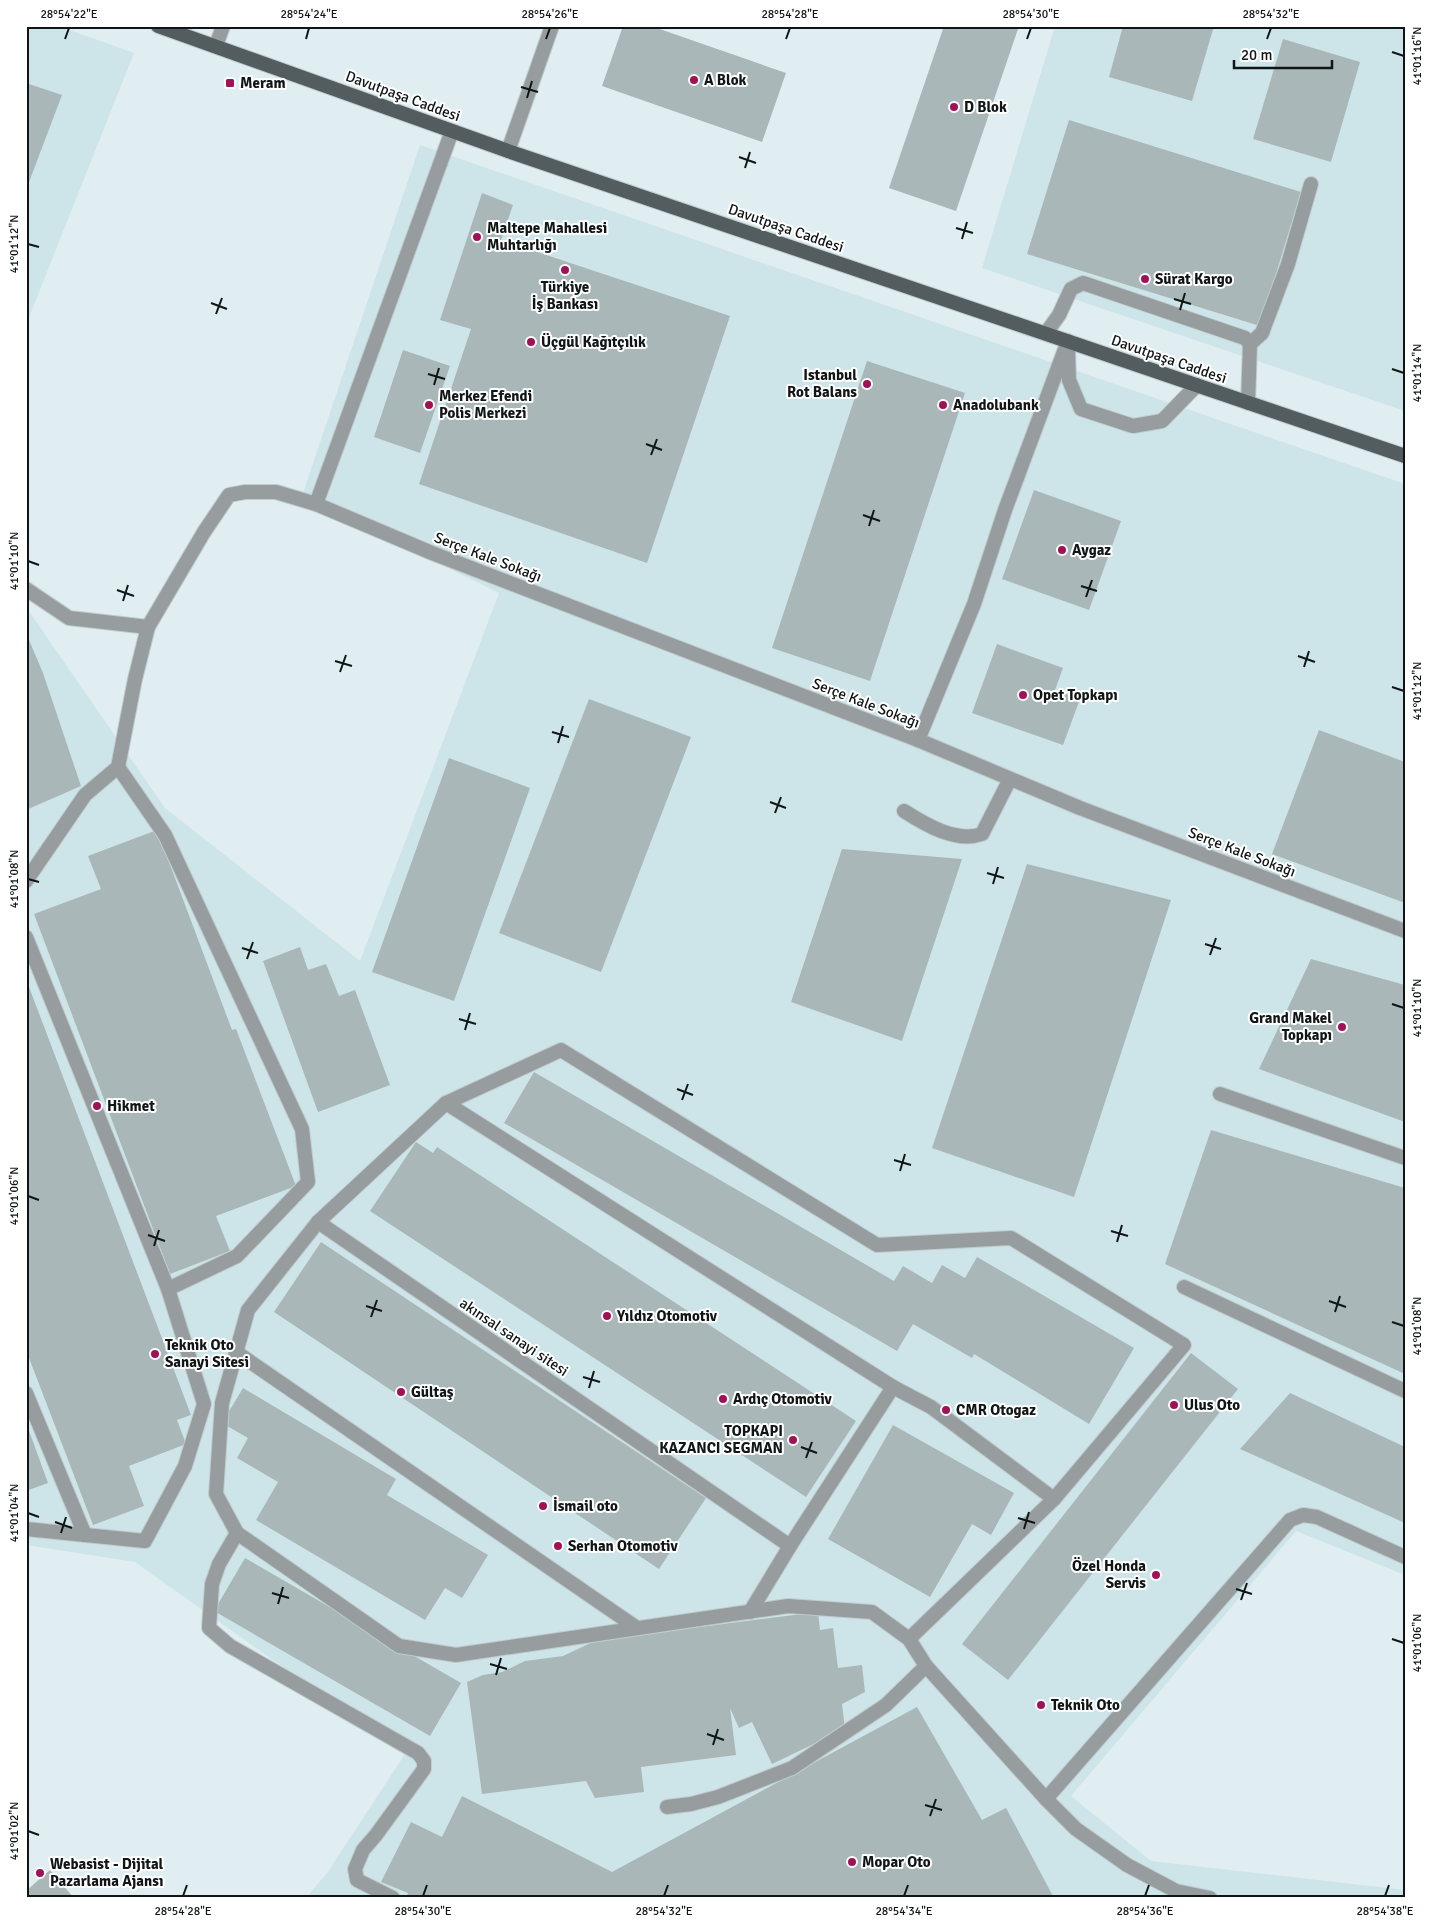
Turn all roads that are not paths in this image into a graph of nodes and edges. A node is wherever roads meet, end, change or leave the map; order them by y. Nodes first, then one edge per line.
1 (158, 26) edge
2 (223, 26) edge
3 (552, 26) edge
4 (216, 46) junction
5 (452, 131) junction
6 (508, 151) junction
7 (1311, 184) dead end
8 (1046, 333) junction
9 (1068, 341) junction
10 (1250, 344) junction
11 (1197, 386) junction
12 (1248, 403) junction
13 (1405, 456) edge
14 (316, 504) junction
15 (26, 589) edge
16 (148, 627) junction
17 (918, 740) junction
18 (118, 767) junction
19 (1010, 779) junction
20 (904, 811) dead end
21 (26, 880) edge
22 (1405, 931) edge
23 (26, 937) edge
24 (1220, 1094) dead end
25 (446, 1103) junction
26 (1405, 1158) edge
27 (318, 1222) junction
28 (1184, 1287) dead end
29 (168, 1289) junction
30 (236, 1352) junction
31 (893, 1387) junction
32 (1405, 1391) edge
33 (26, 1393) edge
34 (204, 1404) junction
35 (221, 1424) junction
36 (1054, 1499) junction
37 (26, 1529) edge
38 (237, 1533) junction
39 (85, 1535) junction
40 (790, 1546) junction
41 (1405, 1556) edge
42 (750, 1612) junction
43 (637, 1628) junction
44 (909, 1639) junction
45 (926, 1666) junction
46 (1046, 1799) junction
47 (667, 1807) dead end
48 (393, 1898) edge
49 (1210, 1898) edge

1 - 4 main road, Davutpaşa Caddesi
2 - 4 street
3 - 6 street
4 - 5 main road, Davutpaşa Caddesi
5 - 6 main road, Davutpaşa Caddesi
5 - 14 street
6 - 8 main road, Davutpaşa Caddesi
7 - 10 street
8 - 9 main road, Davutpaşa Caddesi
8 - 10 street
9 - 11 main road, Davutpaşa Caddesi
9 - 11 street
9 - 17 street
10 - 12 street
11 - 12 main road, Davutpaşa Caddesi
12 - 13 main road, Davutpaşa Caddesi
14 - 16 street, Serçe Kale Sokağı
14 - 17 street, Serçe Kale Sokağı
15 - 16 street
16 - 18 street, Serçe Kale Sokağı
17 - 19 street, Serçe Kale Sokağı
18 - 21 street
18 - 29 street
19 - 20 street
19 - 22 street, Serçe Kale Sokağı
23 - 29 street
24 - 26 street
25 - 27 street
25 - 31 street
25 - 36 street
27 - 30 street
27 - 40 street, akınsal sanayi sitesi
28 - 32 street
29 - 34 street
30 - 35 street
30 - 43 street
31 - 36 street
31 - 40 street
33 - 39 street
34 - 35 street
34 - 39 street
35 - 38 street
36 - 44 street
37 - 39 street
38 - 43 street
38 - 48 street
40 - 42 street
41 - 46 street
42 - 43 street
42 - 44 street
44 - 45 street
45 - 46 street
45 - 47 street
46 - 49 street

